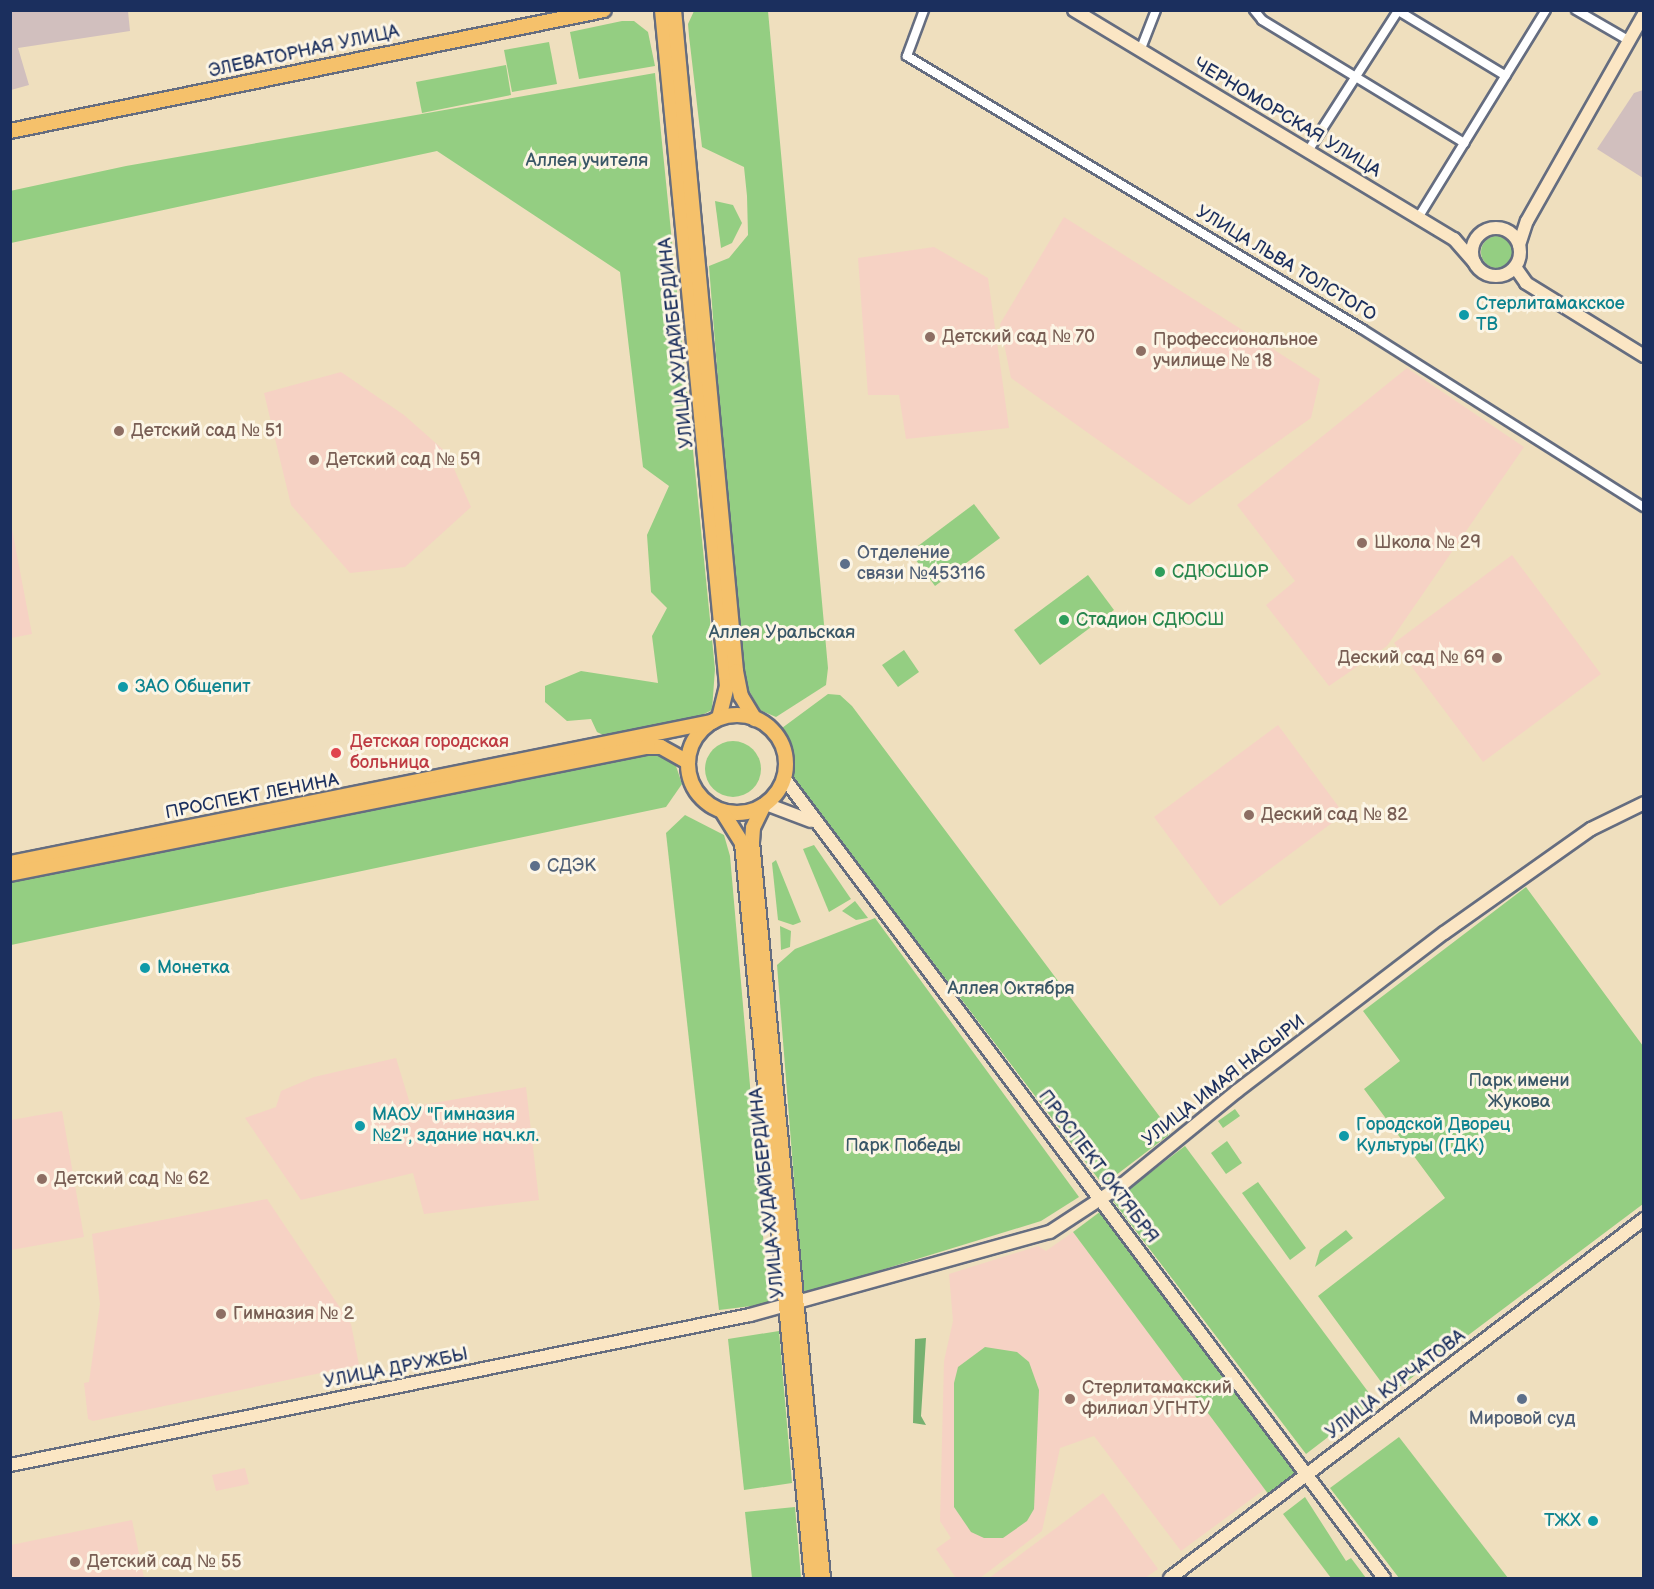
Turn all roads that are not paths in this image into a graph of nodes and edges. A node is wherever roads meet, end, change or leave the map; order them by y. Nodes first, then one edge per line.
1 (604, 10) edge
2 (662, 10) edge
3 (674, 10) edge
4 (924, 10) edge
5 (1156, 10) edge
6 (1254, 10) edge
7 (1546, 10) edge
8 (1576, 10) edge
9 (1074, 11) edge
10 (1397, 11) edge
11 (1644, 14) edge
12 (1628, 40) junction
13 (1140, 51) junction
14 (1506, 76) junction
15 (1355, 78) junction
16 (10, 131) edge
17 (1464, 143) junction
18 (1308, 151) junction
19 (1418, 218) junction
20 (1527, 221) junction
21 (1506, 230) junction
22 (1479, 235) junction
23 (1454, 239) junction
24 (1519, 245) junction
25 (1475, 263) junction
26 (1515, 267) junction
27 (1494, 276) junction
28 (1526, 283) junction
29 (1644, 356) edge
30 (1644, 507) edge
31 (731, 671) junction
32 (755, 719) junction
33 (715, 720) junction
34 (688, 762) junction
35 (784, 778) junction
36 (765, 804) junction
37 (1644, 804) edge
38 (722, 811) junction
39 (814, 823) junction
40 (10, 863) edge
41 (10, 874) edge
42 (1101, 1199) junction
43 (1644, 1220) edge
44 (792, 1304) junction
45 (10, 1465) edge
46 (1306, 1477) junction
47 (812, 1578) edge
48 (823, 1578) edge
49 (1170, 1578) edge
50 (1384, 1578) edge

1 - 16 main road, ЭЛЕВАТОРНАЯ УЛИЦА
2 - 31 main road, УЛИЦА ХУДАЙБЕРДИНА
3 - 31 main road, УЛИЦА ХУДАЙБЕРДИНА
4 - 30 street, УЛИЦА ЛЬВА ТОЛСТОГО
5 - 13 street
6 - 15 street
7 - 14 street
8 - 12 street
9 - 13 main road, ЧЕРНОМОРСКАЯ УЛИЦА
10 - 14 street
10 - 15 street
11 - 12 main road
12 - 20 main road
13 - 18 main road, ЧЕРНОМОРСКАЯ УЛИЦА
14 - 17 street
15 - 17 street
15 - 18 street
17 - 19 street
18 - 19 main road, ЧЕРНОМОРСКАЯ УЛИЦА
19 - 23 main road, ЧЕРНОМОРСКАЯ УЛИЦА
20 - 21 main road
20 - 24 main road
21 - 22 main road
21 - 24 main road
22 - 23 main road
22 - 25 main road
23 - 25 main road, ЧЕРНОМОРСКАЯ УЛИЦА
24 - 26 main road
25 - 27 main road
26 - 27 main road
26 - 28 main road
27 - 28 main road
28 - 29 main road
31 - 32 main road
31 - 33 main road
32 - 33 main road
32 - 35 main road
33 - 34 main road
33 - 40 main road, ПРОСПЕКТ ЛЕНИНА
34 - 38 main road
34 - 41 main road, ПРОСПЕКТ ЛЕНИНА
35 - 36 main road
35 - 39 main road, ПРОСПЕКТ ОКТЯБРЯ
36 - 38 main road
36 - 39 main road
36 - 44 main road, УЛИЦА ХУДАЙБЕРДИНА
37 - 42 main road, УЛИЦА ИМАЯ НАСЫРИ
38 - 44 main road, УЛИЦА ХУДАЙБЕРДИНА
39 - 42 main road, ПРОСПЕКТ ОКТЯБРЯ
42 - 44 main road, УЛИЦА ИМАЯ НАСЫРИ
42 - 46 main road, ПРОСПЕКТ ОКТЯБРЯ
43 - 46 main road, УЛИЦА КУРЧАТОВА
44 - 45 main road, УЛИЦА ДРУЖБЫ
44 - 47 main road, УЛИЦА ХУДАЙБЕРДИНА
44 - 48 main road, УЛИЦА ХУДАЙБЕРДИНА
46 - 49 main road, УЛИЦА КУРЧАТОВА
46 - 50 main road, ПРОСПЕКТ ОКТЯБРЯ

